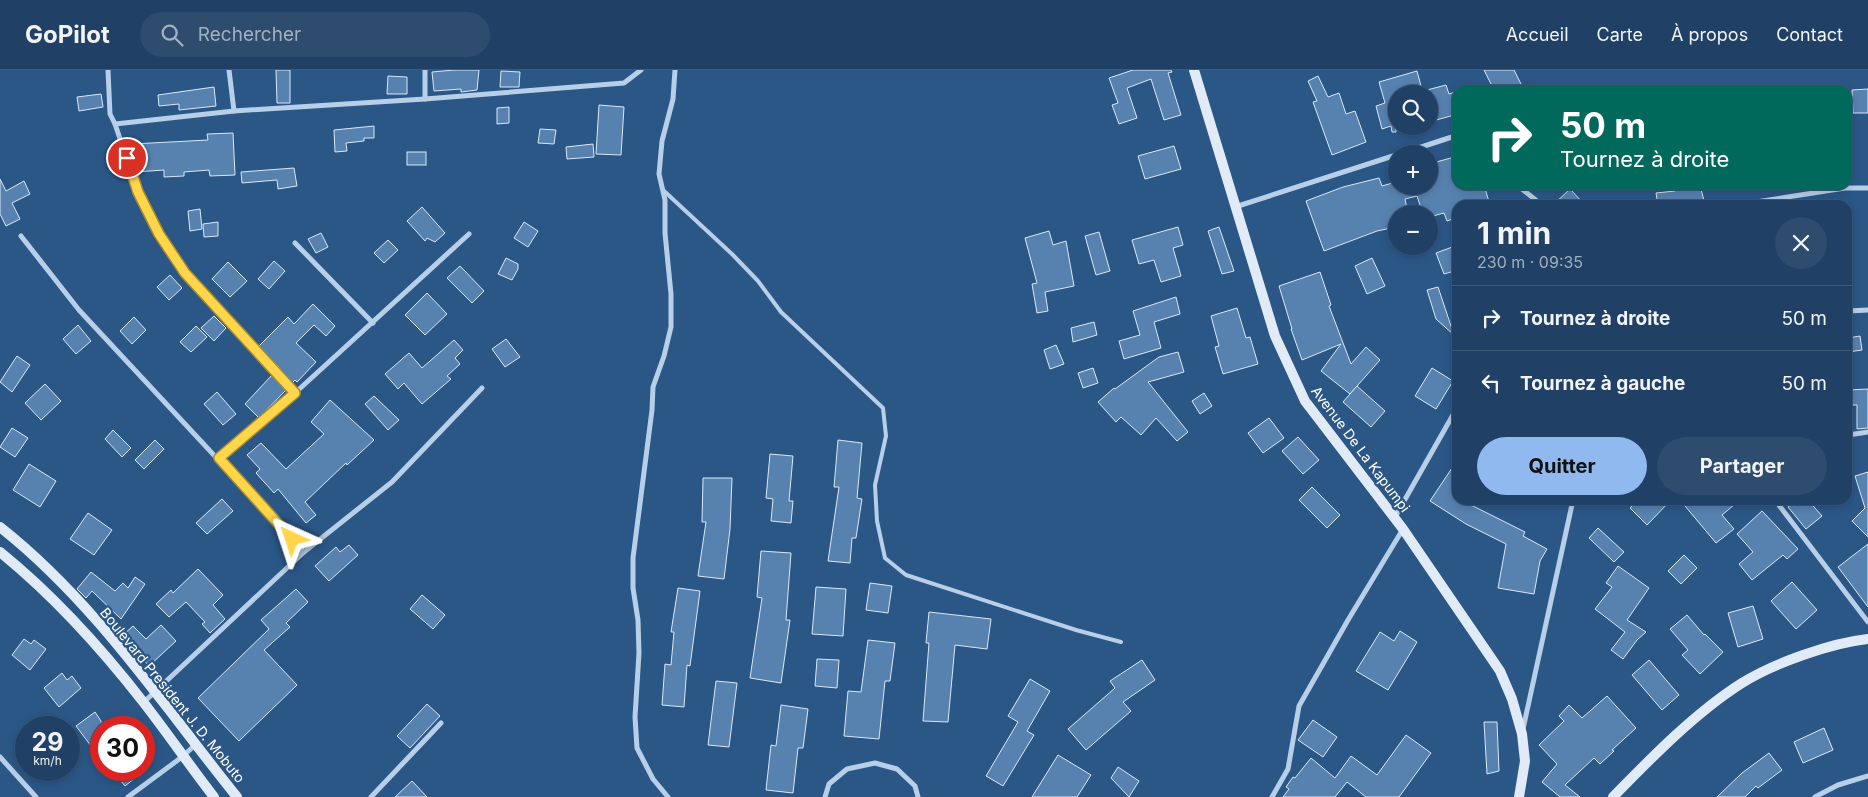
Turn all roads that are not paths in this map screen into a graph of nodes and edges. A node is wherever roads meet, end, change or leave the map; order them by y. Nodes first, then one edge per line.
1 (108, 70) edge
2 (229, 70) edge
3 (425, 70) edge
4 (641, 70) edge
5 (675, 70) edge
6 (1194, 70) edge
7 (426, 99) junction
8 (234, 111) junction
9 (115, 124) junction
10 (1452, 137) edge
11 (1427, 145) edge
12 (1388, 158) edge
13 (661, 188) junction
14 (1852, 188) edge
15 (1868, 188) edge
16 (1523, 190) edge
17 (1832, 190) edge
18 (1536, 200) edge
19 (1769, 200) edge
20 (1235, 208) junction
21 (470, 234) dead end
22 (21, 236) dead end
23 (295, 244) dead end
24 (1868, 310) edge
25 (1852, 311) edge
26 (373, 323) junction
27 (482, 388) dead end
28 (295, 393) junction
29 (1452, 417) edge
30 (1868, 432) edge
31 (1852, 434) edge
32 (219, 458) junction
33 (1572, 505) edge
34 (1779, 505) edge
35 (1395, 518) junction
36 (0, 527) edge
37 (1403, 529) junction
38 (0, 552) edge
39 (304, 552) junction
40 (1868, 622) edge
41 (1868, 639) edge
42 (1121, 642) dead end
43 (156, 692) junction
44 (144, 702) junction
45 (441, 723) dead end
46 (1522, 734) junction
47 (195, 745) junction
48 (182, 756) junction
49 (0, 757) edge
50 (1868, 776) edge
51 (36, 797) edge
52 (128, 797) edge
53 (214, 797) edge
54 (237, 797) edge
55 (371, 797) edge
56 (668, 797) edge
57 (825, 797) edge
58 (918, 797) edge
59 (1272, 797) edge
60 (1519, 797) edge
61 (1613, 797) edge
62 (1815, 797) edge

1 - 9 street
2 - 8 street
3 - 7 street
4 - 7 street
5 - 13 street
6 - 20 street, Avenue De La Kapumpi
7 - 8 street
8 - 9 street
9 - 28 street
10 - 11 street
12 - 20 street
13 - 42 lane
13 - 56 street
14 - 15 street
16 - 18 street
17 - 19 street
20 - 35 street, Avenue De La Kapumpi
21 - 26 street
22 - 32 street
23 - 26 street
24 - 25 street
26 - 28 street
27 - 39 street
28 - 32 street
29 - 35 street
30 - 31 street
32 - 39 street
33 - 46 street
34 - 40 street
35 - 37 street, Avenue De La Kapumpi
36 - 43 street, Boulevard President J. D. Mobuto
37 - 46 street, Avenue De La Kapumpi
37 - 59 street
38 - 44 street, Boulevard President J. D. Mobuto
39 - 43 street
41 - 61 street
43 - 44 street
43 - 47 street, Boulevard President J. D. Mobuto
44 - 48 street, Boulevard President J. D. Mobuto
45 - 55 street
46 - 60 street, Avenue De La Kapumpi
47 - 48 street
47 - 54 street, Boulevard President J. D. Mobuto
48 - 52 street
48 - 53 street, Boulevard President J. D. Mobuto
49 - 51 street
50 - 62 street
57 - 58 street

